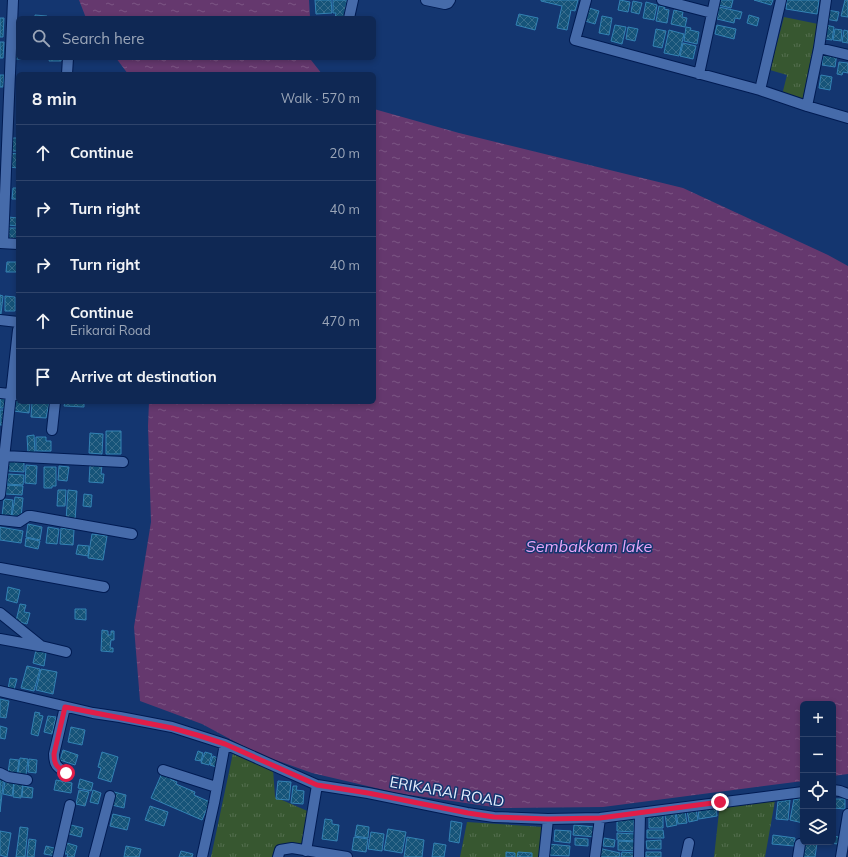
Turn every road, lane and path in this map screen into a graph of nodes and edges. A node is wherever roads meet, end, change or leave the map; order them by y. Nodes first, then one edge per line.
1 (13, 0) edge
2 (354, 0) edge
3 (426, 0) edge
4 (450, 0) edge
5 (586, 0) edge
6 (662, 0) edge
7 (715, 0) edge
8 (781, 0) edge
9 (826, 0) edge
10 (712, 14) junction
11 (350, 16) edge
12 (15, 32) edge
13 (819, 48) junction
14 (848, 54) edge
15 (68, 60) edge
16 (67, 72) edge
17 (699, 74) junction
18 (760, 90) junction
19 (807, 106) junction
20 (848, 118) edge
21 (1, 243) edge
22 (16, 244) edge
23 (0, 320) edge
24 (16, 322) edge
25 (16, 373) edge
26 (0, 393) edge
27 (15, 395) edge
28 (55, 404) edge
29 (52, 430) dead end
30 (4, 456) junction
31 (123, 462) dead end
32 (0, 489) edge
33 (0, 520) edge
34 (132, 534) dead end
35 (0, 568) edge
36 (104, 587) dead end
37 (0, 613) edge
38 (0, 639) edge
39 (42, 646) junction
40 (66, 652) dead end
41 (0, 691) edge
42 (65, 707) junction
43 (225, 744) junction
44 (162, 770) dead end
45 (0, 773) edge
46 (66, 773) dead end
47 (27, 780) dead end
48 (317, 785) junction
49 (216, 787) junction
50 (836, 790) edge
51 (800, 792) edge
52 (848, 794) edge
53 (110, 796) dead end
54 (70, 805) dead end
55 (640, 814) junction
56 (848, 814) edge
57 (600, 818) junction
58 (548, 819) junction
59 (689, 843) dead end
60 (800, 844) dead end
61 (306, 850) junction
62 (58, 857) edge
63 (94, 857) edge
64 (202, 857) edge
65 (278, 857) edge
66 (346, 857) edge
67 (544, 857) edge
68 (595, 857) edge
69 (639, 857) edge
70 (686, 857) edge
71 (798, 857) edge
72 (841, 857) edge

1 - 12 street
2 - 11 street
3 - 4 street
5 - 17 street
6 - 10 street
7 - 10 street
8 - 18 street
9 - 13 street
10 - 17 street
12 - 21 street
13 - 14 street
13 - 19 street
15 - 16 street
17 - 18 street
18 - 19 street
19 - 20 street
21 - 22 street
23 - 24 street
25 - 27 street
26 - 27 street
27 - 30 street
28 - 29 street
30 - 31 street
30 - 32 street
33 - 34 street
35 - 36 street
37 - 39 street
38 - 39 street
39 - 40 street
41 - 42 street, ERIKARAI ROAD
42 - 43 street, ERIKARAI ROAD
42 - 46 street
43 - 48 street, ERIKARAI ROAD
43 - 49 street
44 - 49 street
45 - 47 street
48 - 58 street, ERIKARAI ROAD
48 - 61 street
49 - 64 street
50 - 52 street
51 - 55 street, ERIKARAI ROAD
53 - 63 street
54 - 62 street
55 - 57 street, ERIKARAI ROAD
55 - 69 street
56 - 72 street
57 - 58 street, ERIKARAI ROAD
57 - 68 street
58 - 67 street
59 - 70 street
60 - 71 street
61 - 65 street
61 - 66 street

